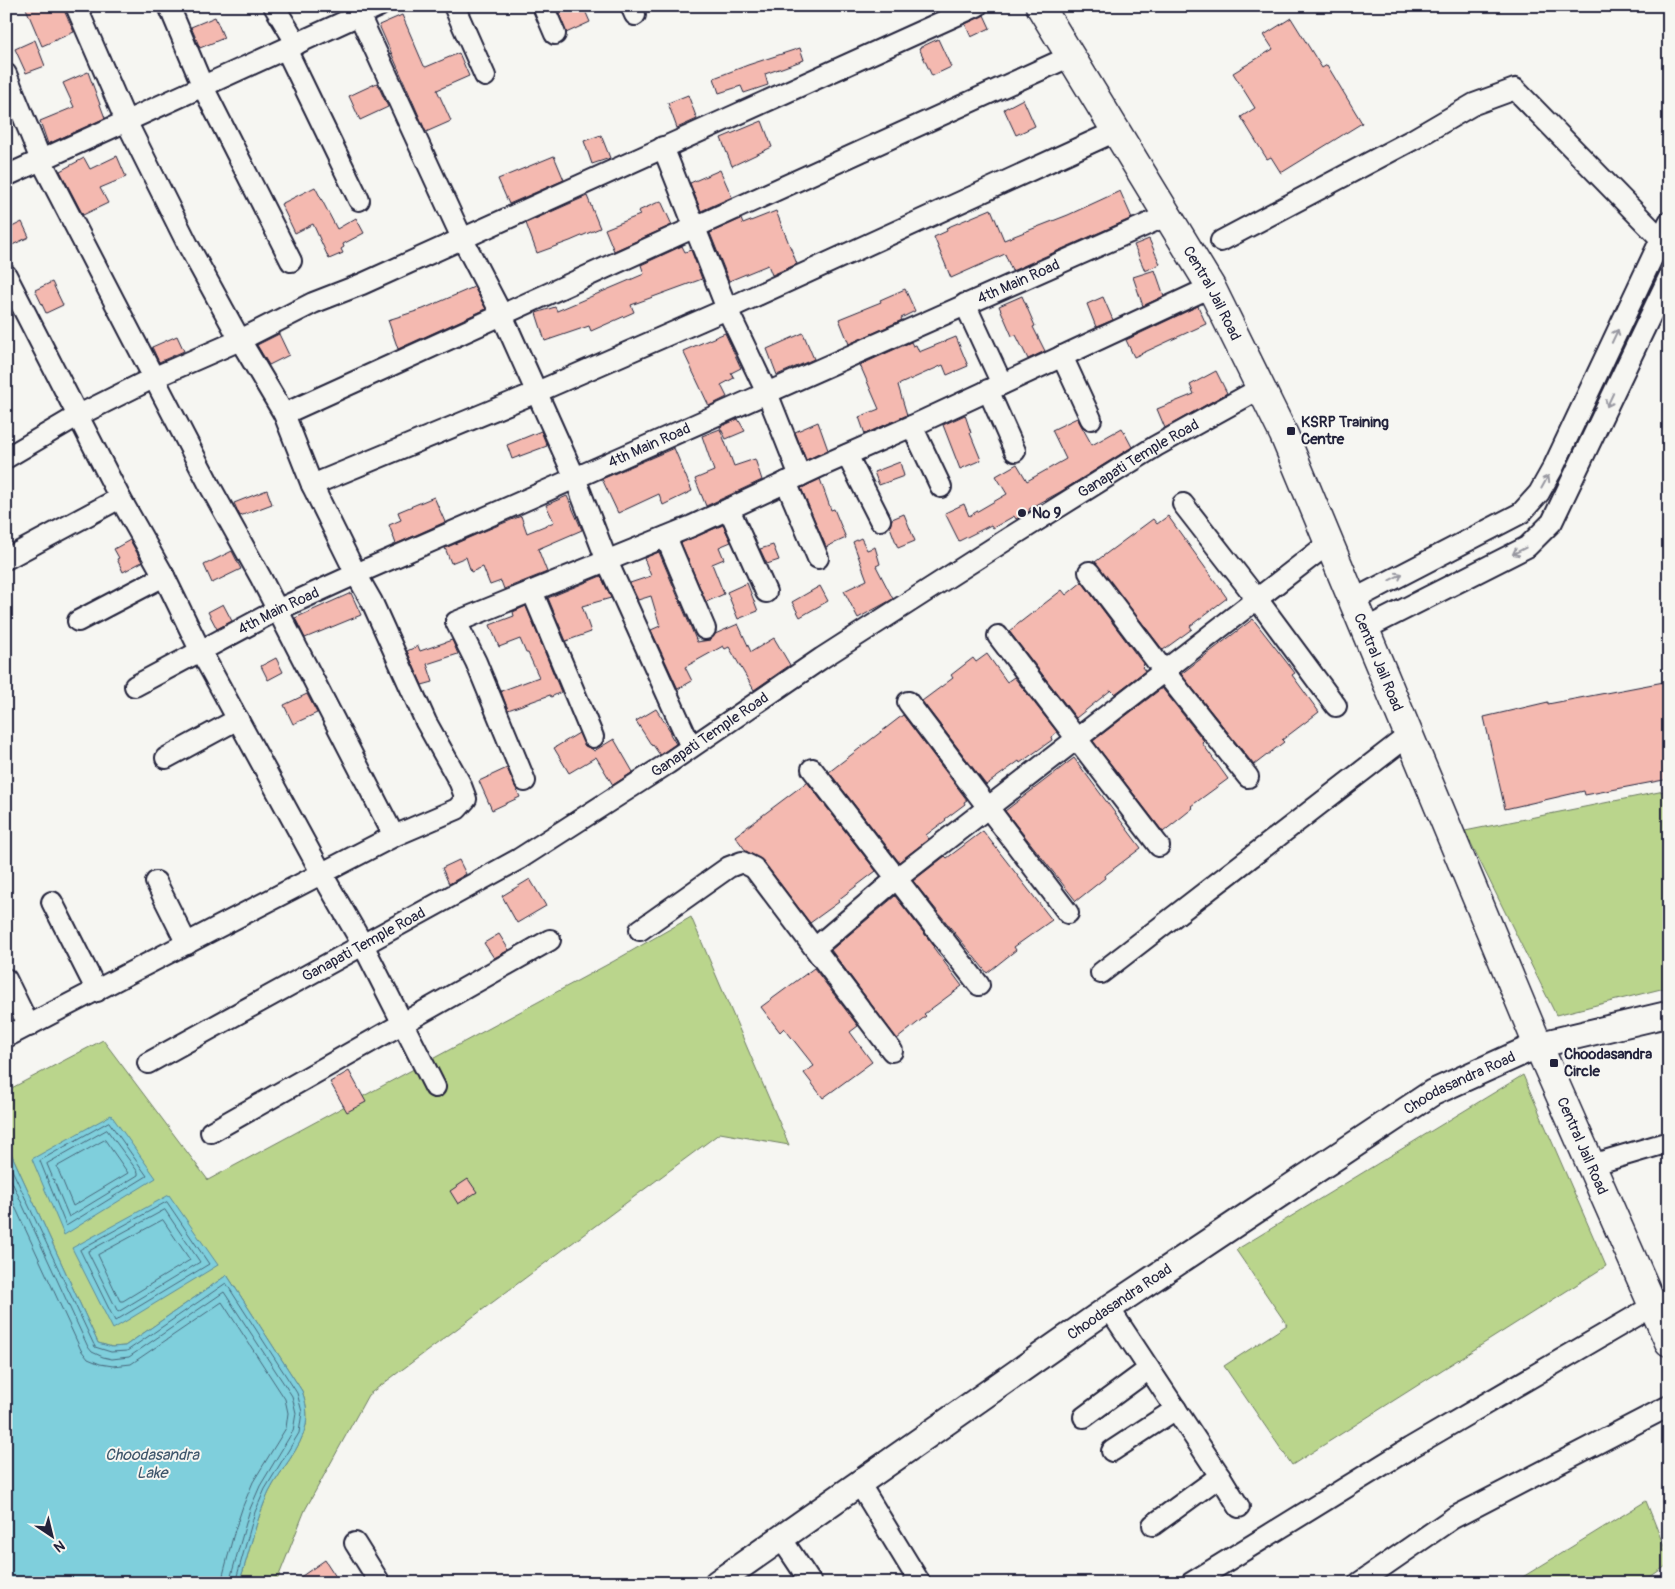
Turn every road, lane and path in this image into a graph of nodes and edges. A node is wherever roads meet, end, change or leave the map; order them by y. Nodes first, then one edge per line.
1 (76, 6) edge
2 (169, 6) edge
3 (274, 6) edge
4 (379, 6) edge
5 (454, 6) edge
6 (543, 6) edge
7 (977, 6) edge
8 (1040, 6) edge
9 (357, 11) edge
10 (555, 34) dead end
11 (292, 46) junction
12 (1071, 56) junction
13 (6, 74) edge
14 (485, 76) dead end
15 (204, 87) junction
16 (126, 122) junction
17 (1116, 131) junction
18 (663, 147) junction
19 (40, 160) junction
20 (6, 176) edge
21 (359, 200) dead end
22 (1168, 215) junction
23 (695, 227) junction
24 (1666, 234) edge
25 (462, 238) junction
26 (1221, 241) dead end
27 (291, 261) dead end
28 (6, 275) edge
29 (1669, 277) edge
30 (1212, 287) junction
31 (965, 304) junction
32 (727, 309) junction
33 (502, 315) junction
34 (240, 340) junction
35 (1062, 356) junction
36 (154, 378) junction
37 (995, 387) junction
38 (1261, 388) junction
39 (536, 392) junction
40 (767, 394) junction
41 (284, 414) junction
42 (79, 415) junction
43 (1091, 420) dead end
44 (912, 426) junction
45 (1015, 451) dead end
46 (847, 454) junction
47 (6, 458) edge
48 (575, 478) junction
49 (793, 479) junction
50 (312, 485) junction
51 (941, 487) dead end
52 (120, 498) junction
53 (1183, 504) dead end
54 (730, 509) junction
55 (1521, 513) junction
56 (880, 520) dead end
57 (1540, 534) junction
58 (666, 537) junction
59 (1329, 543) junction
60 (818, 558) dead end
61 (6, 560) edge
62 (607, 561) junction
63 (1089, 572) dead end
64 (356, 574) junction
65 (164, 576) junction
66 (532, 591) junction
67 (766, 592) dead end
68 (1257, 598) junction
69 (1353, 600) junction
70 (277, 610) junction
71 (78, 621) dead end
72 (1365, 629) junction
73 (705, 630) dead end
74 (998, 636) dead end
75 (200, 650) junction
76 (1164, 671) junction
77 (135, 686) dead end
78 (908, 702) dead end
79 (1336, 706) dead end
80 (238, 719) junction
81 (1409, 736) junction
82 (594, 737) dead end
83 (1077, 738) junction
84 (691, 748) junction
85 (166, 758) dead end
86 (812, 770) dead end
87 (1248, 777) dead end
88 (525, 781) dead end
89 (989, 807) junction
90 (394, 836) junction
91 (1159, 846) dead end
92 (322, 874) junction
93 (896, 879) junction
94 (156, 882) dead end
95 (52, 902) dead end
96 (1068, 912) dead end
97 (640, 930) dead end
98 (550, 940) dead end
99 (187, 944) junction
100 (363, 945) junction
101 (815, 948) junction
102 (1101, 973) dead end
103 (6, 979) edge
104 (979, 985) dead end
105 (97, 990) junction
106 (1669, 1014) edge
107 (402, 1023) junction
108 (29, 1026) junction
109 (6, 1037) edge
110 (1538, 1045) junction
111 (892, 1051) dead end
112 (148, 1064) dead end
113 (435, 1087) dead end
114 (211, 1132) dead end
115 (1669, 1142) edge
116 (1591, 1165) junction
117 (1653, 1306) junction
118 (1109, 1308) junction
119 (1669, 1342) edge
120 (1149, 1369) junction
121 (1669, 1406) edge
122 (1176, 1408) junction
123 (1084, 1417) dead end
124 (1112, 1452) dead end
125 (1220, 1476) junction
126 (859, 1483) junction
127 (1239, 1507) dead end
128 (1154, 1525) dead end
129 (781, 1538) junction
130 (355, 1542) dead end
131 (720, 1582) edge
132 (380, 1583) edge
133 (811, 1583) edge
134 (920, 1583) edge
135 (1192, 1583) edge
136 (1359, 1583) edge

1 - 16 street
2 - 15 street
3 - 11 street
4 - 9 street
5 - 14 street
6 - 10 street
7 - 18 street
8 - 12 main road, Central Jail Road
9 - 11 street
9 - 25 street
11 - 15 street
11 - 21 street
12 - 17 main road, Central Jail Road
12 - 23 street
13 - 19 street
15 - 16 street
15 - 27 street
16 - 19 street
16 - 34 street
17 - 22 main road, Central Jail Road
17 - 32 street
18 - 23 street
18 - 25 street
19 - 20 street
19 - 36 street
22 - 30 main road, Central Jail Road
22 - 31 street, 4th Main Road
23 - 32 street
23 - 33 street
24 - 26 street
55 -> 24 street
25 - 33 street
25 - 34 street
28 - 42 street
29 -> 57 street
30 - 35 street
30 - 38 main road, Central Jail Road
31 - 37 street
31 - 40 street, 4th Main Road
32 - 39 street
32 - 40 street
33 - 39 street
33 - 41 street
34 - 36 street
34 - 41 street
35 - 37 street
35 - 43 street
36 - 42 street
36 - 70 street
37 - 44 street
37 - 45 street
38 - 59 main road, Central Jail Road
38 - 84 street, Ganapati Temple Road
39 - 48 street
39 - 50 street
40 - 48 street, 4th Main Road
40 - 49 street
41 - 50 street
42 - 47 street
42 - 52 street
44 - 46 street
44 - 51 street
46 - 49 street
46 - 56 street
48 - 62 street
48 - 64 street, 4th Main Road
49 - 54 street
49 - 60 street
50 - 64 street
52 - 61 street
52 - 65 street
53 - 68 street
54 - 58 street
54 - 67 street
55 - 57 street
69 -> 55 street
57 -> 72 street
58 - 62 street
58 - 73 street
59 - 68 street
59 - 69 main road, Central Jail Road
62 - 66 street
62 - 84 street
63 - 76 street
64 - 70 street, 4th Main Road
64 - 90 street
65 - 71 street
65 - 75 street
66 - 82 street
66 - 88 street
68 - 76 street
68 - 79 street
69 - 72 main road, Central Jail Road
70 - 75 street, 4th Main Road
70 - 90 street
72 - 81 main road, Central Jail Road
74 - 83 street
75 - 77 street, 4th Main Road
75 - 80 street
76 - 83 street
76 - 87 street
78 - 89 street
80 - 85 street
80 - 92 street
81 - 102 street
81 - 110 main road, Central Jail Road
83 - 89 street
83 - 91 street
84 - 100 street, Ganapati Temple Road
86 - 93 street
89 - 93 street
89 - 96 street
90 - 92 street
92 - 99 street
92 - 100 street
93 - 101 street
93 - 104 street
94 - 99 street
95 - 105 street
97 - 101 street
98 - 107 street
99 - 105 street
100 - 107 street
100 - 112 street, Ganapati Temple Road
101 - 111 street
103 - 108 street
105 - 108 street
106 - 110 street, Choodasandra Road
107 - 113 street
107 - 114 street
108 - 109 street
110 - 116 main road, Central Jail Road
110 - 118 street, Choodasandra Road
115 - 116 street
116 - 117 main road, Central Jail Road
117 - 119 main road, Central Jail Road
117 - 135 street
118 - 120 street
118 - 126 street, Choodasandra Road
120 - 122 street
120 - 123 street
121 - 136 street
122 - 124 street
122 - 125 street
125 - 127 street
125 - 128 street
126 - 129 street, Choodasandra Road
126 - 134 street
129 - 131 street, Choodasandra Road
129 - 133 street
130 - 132 street

